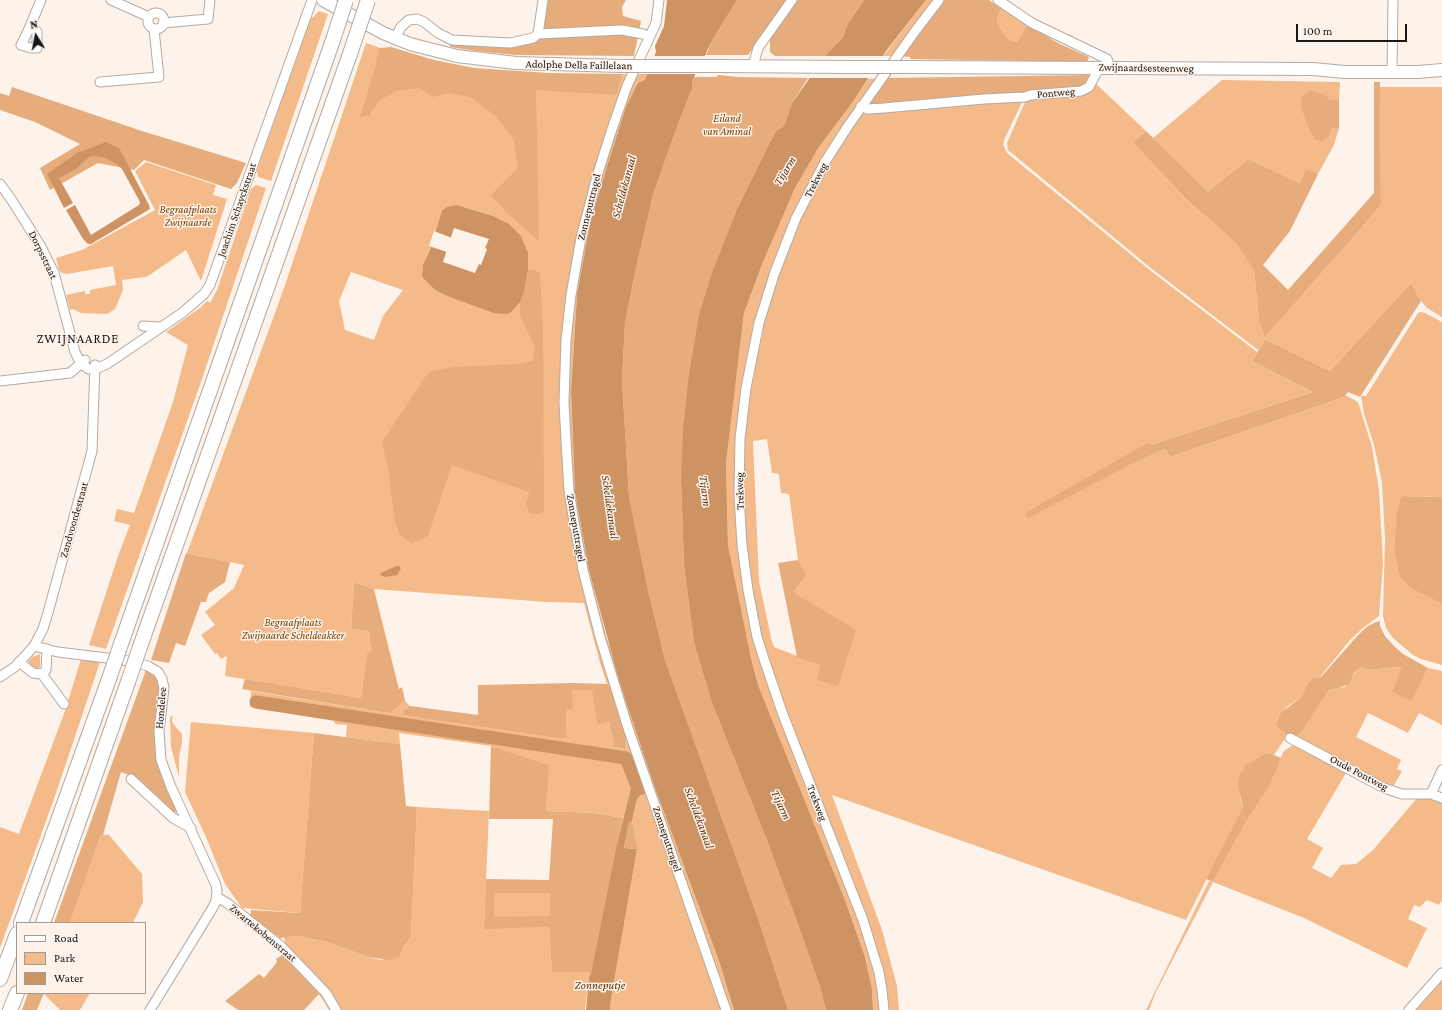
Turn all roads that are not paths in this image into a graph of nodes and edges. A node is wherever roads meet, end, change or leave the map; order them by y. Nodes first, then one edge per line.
1 (41, 0) edge
2 (111, 0) edge
3 (210, 0) edge
4 (312, 0) edge
5 (322, 0) edge
6 (346, 0) edge
7 (368, 0) edge
8 (543, 0) edge
9 (659, 0) edge
10 (792, 0) edge
11 (939, 0) edge
12 (998, 0) edge
13 (1393, 0) edge
14 (149, 17) junction
15 (163, 23) junction
16 (31, 24) dead end
17 (154, 29) junction
18 (538, 34) junction
19 (649, 37) junction
20 (395, 38) junction
21 (753, 66) junction
22 (849, 67) joint
23 (1104, 68) junction
24 (1442, 70) edge
25 (1392, 72) junction
26 (100, 82) dead end
27 (861, 106) junction
28 (0, 184) edge
29 (143, 326) dead end
30 (162, 327) junction
31 (83, 362) junction
32 (95, 366) junction
33 (0, 381) edge
34 (34, 646) junction
35 (47, 649) junction
36 (20, 662) junction
37 (42, 674) junction
38 (0, 677) edge
39 (64, 704) dead end
40 (1290, 738) dead end
41 (1442, 770) edge
42 (130, 779) dead end
43 (1431, 794) junction
44 (1442, 798) edge
45 (191, 828) junction
46 (217, 897) junction
47 (21, 922) edge
48 (43, 922) edge
49 (16, 937) edge
50 (1442, 973) edge
51 (0, 979) edge
52 (17, 994) edge
53 (10, 1010) edge
54 (150, 1010) edge
55 (336, 1010) edge
56 (726, 1010) edge
57 (884, 1010) edge
58 (1409, 1010) edge

1 - 16 street
2 - 14 street
3 - 15 street
4 - 30 street, Joachim Schayckstraat
5 - 20 main road, Adolphe Della Faillelaan
6 - 47 highway, bridge
7 - 48 highway, bridge
8 - 18 street
9 - 19 street, Zonneputtragel
10 - 21 street
11 - 27 street, Trekweg
12 - 23 street
13 - 25 street
14 - 15 street
14 - 17 street
15 - 17 street
17 - 26 street
18 - 19 street
18 - 20 street
19 - 56 street, Zonneputtragel
20 - 21 main road, Adolphe Della Faillelaan, bridge
21 - 22 main road, Adolphe Della Faillelaan
22 - 23 main road, Zwijnaardsesteenweg, bridge
23 - 25 main road, Zwijnaardsesteenweg
23 - 27 street, Pontweg
24 - 25 main road, Zwijnaardsesteenweg
27 - 57 street, Trekweg
28 - 31 street, Dorpsstraat
29 - 30 street
30 - 32 street, Joachim Schayckstraat
31 - 32 street
31 - 33 street
32 - 34 street, Zandvoordestraat
34 - 35 street, Hondelee
34 - 36 street, Zandvoordestraat
35 - 37 street
35 - 45 street, Hondelee
36 - 37 street
36 - 38 street, Zandvoordestraat
37 - 39 street
40 - 43 street, Oude Pontweg
41 - 43 street
42 - 45 street
43 - 44 street
45 - 46 street, Hondelee
46 - 54 street
46 - 55 street, Zwartekobenstraat
49 - 51 highway
50 - 58 street
52 - 53 highway

